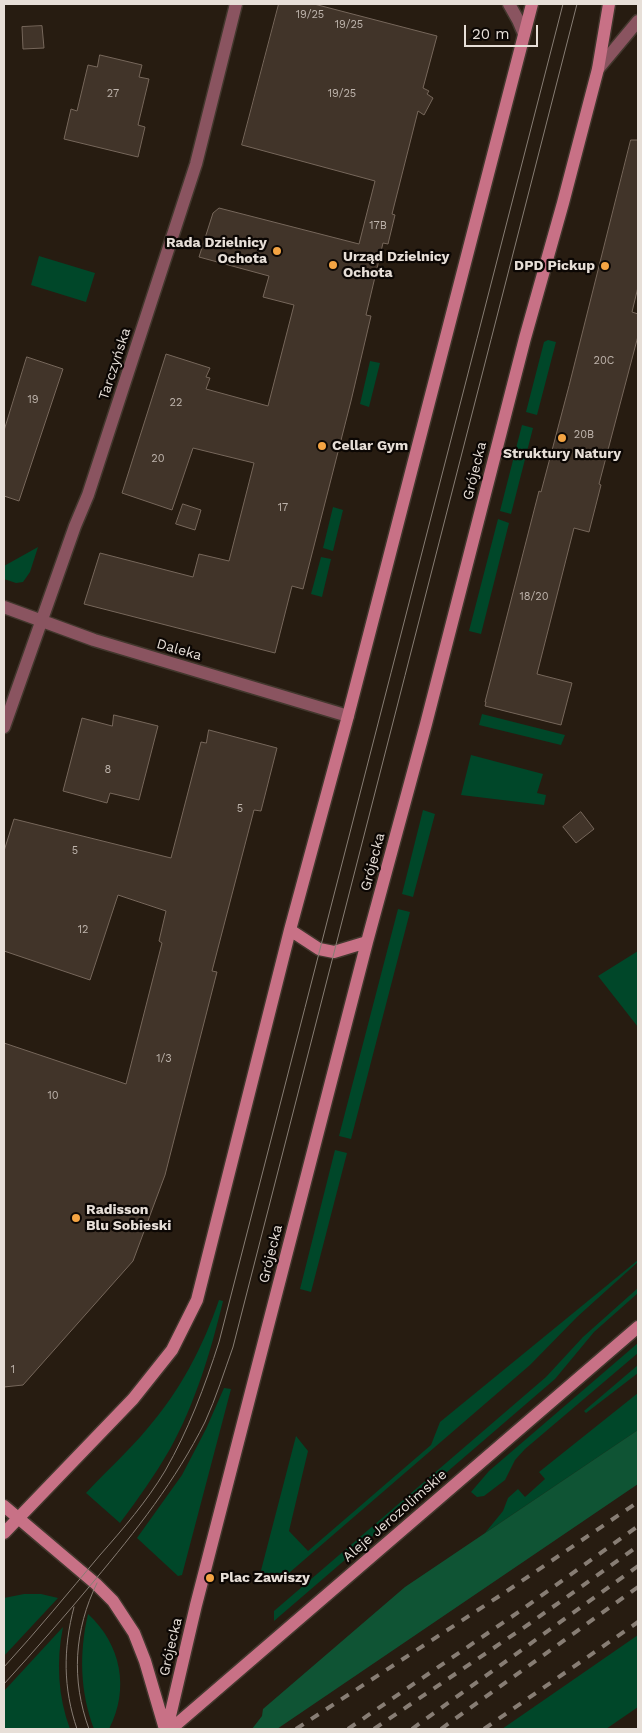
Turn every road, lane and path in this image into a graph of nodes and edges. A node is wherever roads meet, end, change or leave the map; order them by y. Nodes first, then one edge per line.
1 (236, 4) edge
2 (509, 4) edge
3 (532, 4) edge
4 (609, 4) edge
5 (638, 21) edge
6 (524, 34) junction
7 (598, 69) junction
8 (4, 607) edge
9 (42, 620) junction
10 (348, 716) junction
11 (4, 727) edge
12 (290, 930) junction
13 (367, 942) junction
14 (638, 1327) edge
15 (4, 1506) edge
16 (19, 1518) junction
17 (4, 1533) edge
18 (168, 1729) edge

1 - 9 street, Tarczyńska
2 - 6 street
3 - 6 main road
4 - 7 main road, Grójecka
5 - 7 street
6 - 10 main road
7 - 13 main road, Grójecka
8 - 9 street, Daleka
9 - 10 street, Daleka
9 - 11 street, Tarczyńska
10 - 12 main road
12 - 13 main road
12 - 16 main road
13 - 18 main road, Grójecka
14 - 18 main road, Aleje Jerozolimskie
15 - 16 main road
16 - 17 main road
16 - 18 main road

